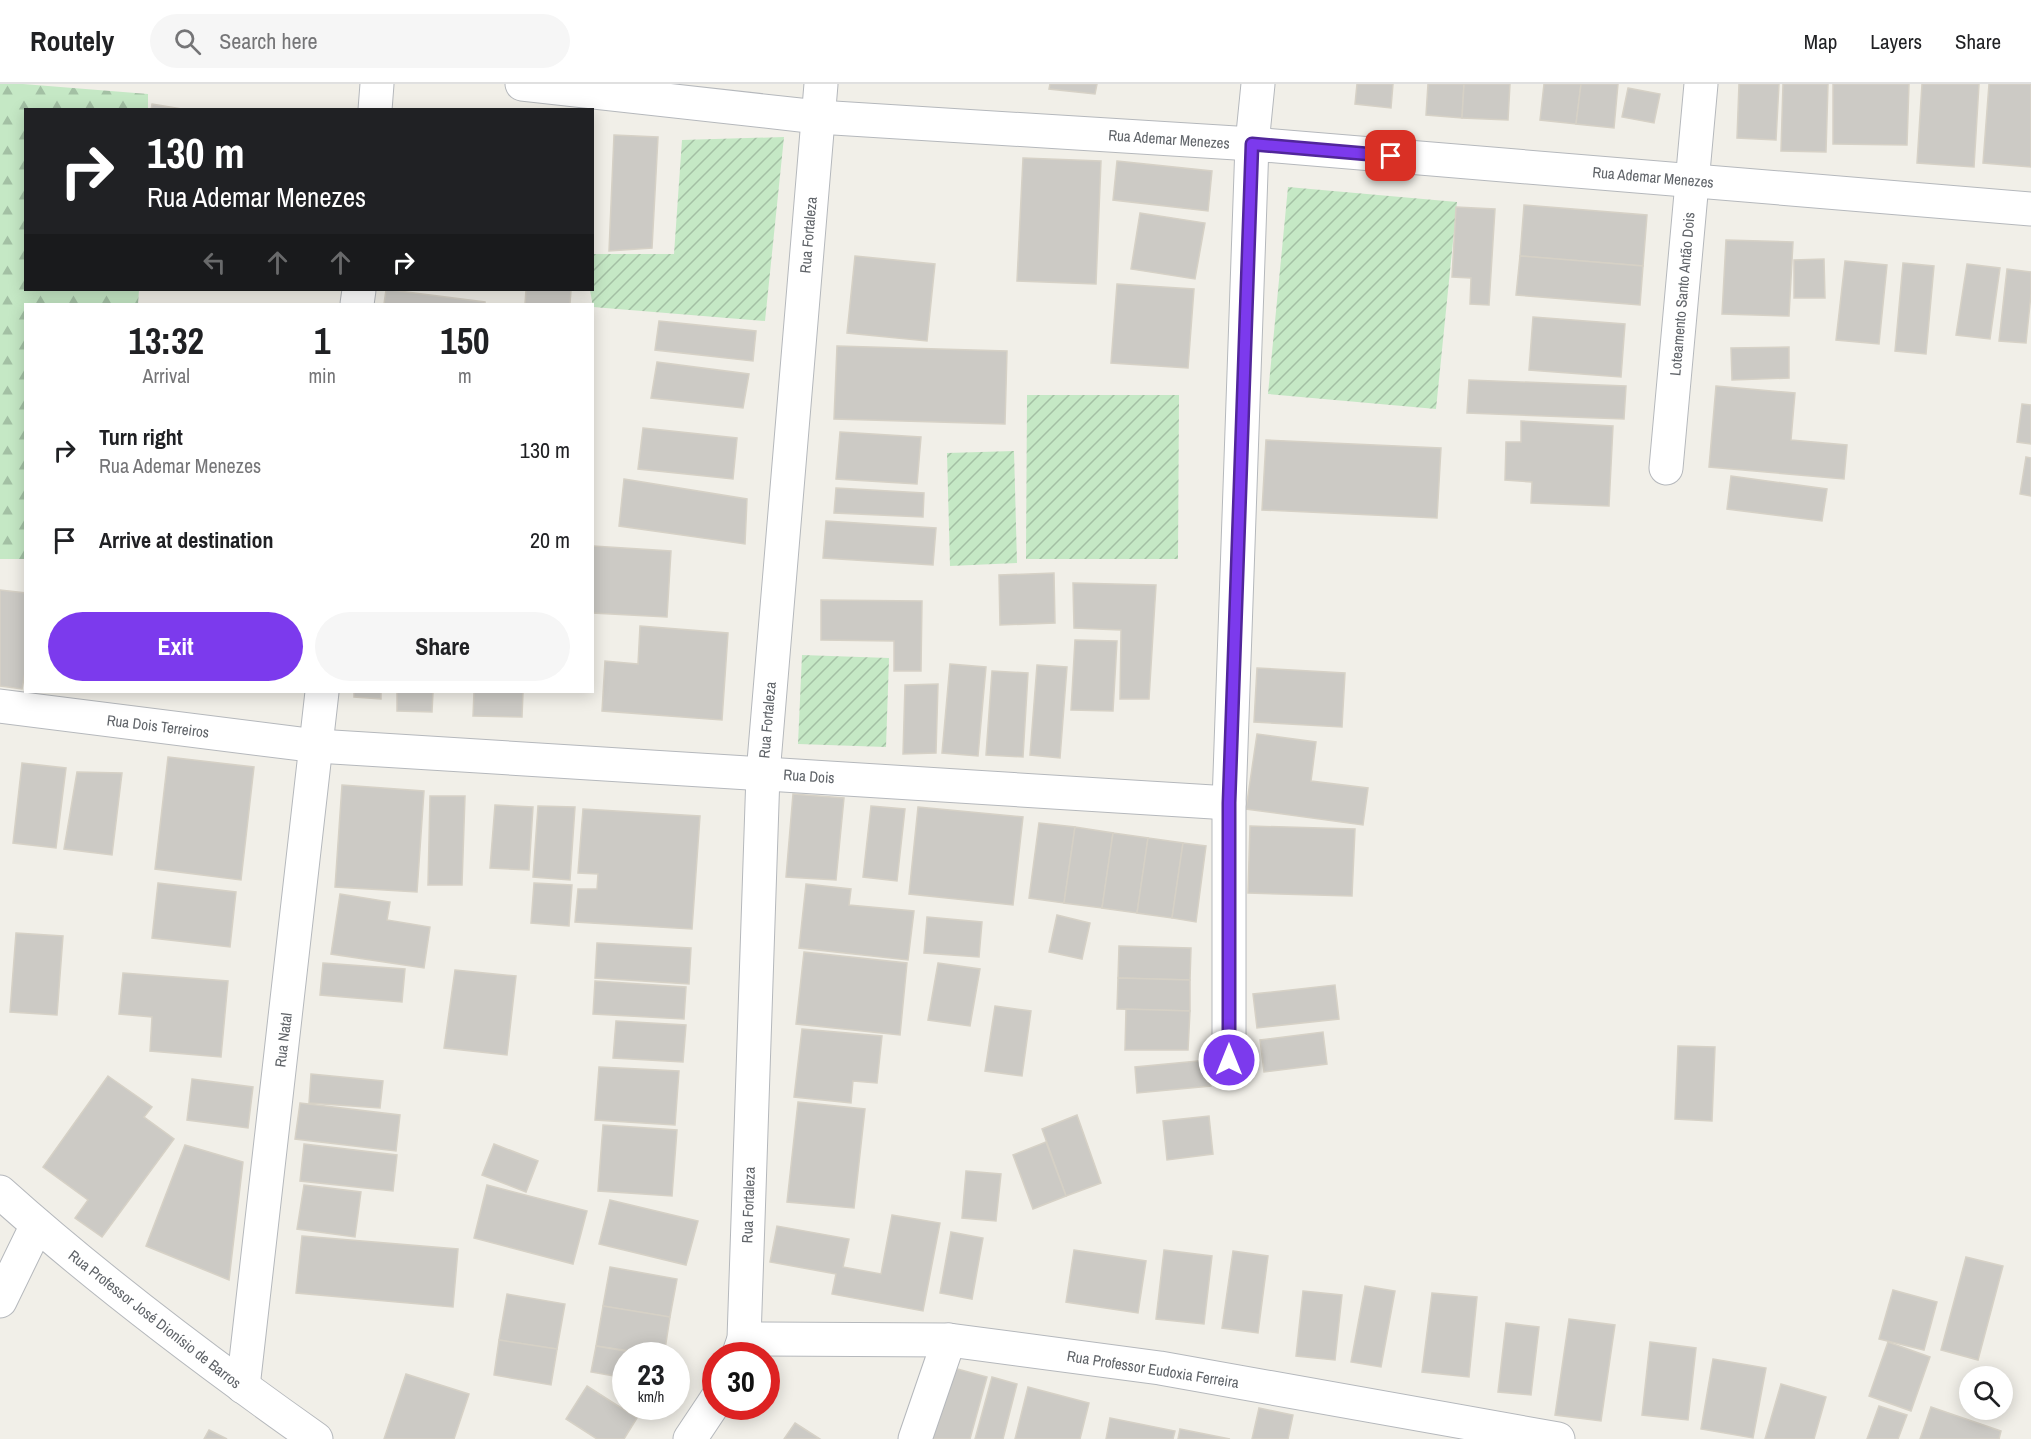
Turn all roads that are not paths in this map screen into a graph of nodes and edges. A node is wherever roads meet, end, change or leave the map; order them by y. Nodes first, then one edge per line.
1 (377, 84) edge
2 (522, 84) edge
3 (821, 84) edge
4 (1258, 84) edge
5 (1701, 84) edge
6 (375, 108) edge
7 (818, 117) junction
8 (1252, 144) junction
9 (1692, 180) junction
10 (2031, 209) edge
11 (1666, 468) dead end
12 (322, 693) edge
13 (0, 706) edge
14 (316, 746) junction
15 (763, 774) junction
16 (1229, 803) junction
17 (1229, 1060) dead end
18 (0, 1192) edge
19 (37, 1225) junction
20 (0, 1301) edge
21 (950, 1340) junction
22 (741, 1342) edge
23 (780, 1347) edge
24 (243, 1387) junction
25 (703, 1420) edge
26 (316, 1439) edge
27 (690, 1439) edge
28 (915, 1439) edge
29 (1558, 1439) edge

1 - 6 street
2 - 7 street, Rua Ademar Menezes
3 - 7 street, Rua Fortaleza
4 - 8 street
5 - 9 street, Loteamento Santo Antão Dois
7 - 8 street, Rua Ademar Menezes
7 - 15 street, Rua Fortaleza
8 - 9 street, Rua Ademar Menezes
8 - 16 street
9 - 10 street, Rua Ademar Menezes
9 - 11 street, Loteamento Santo Antão Dois
12 - 14 street, Rua Natal
13 - 14 street, Rua Dois Terreiros
14 - 15 street, Rua Dois
14 - 24 street, Rua Natal
15 - 16 street, Rua Dois
15 - 22 street, Rua Fortaleza
16 - 17 street
18 - 19 street, Rua Professor José Dionísio de Barros
19 - 20 street
19 - 24 street, Rua Professor José Dionísio de Barros
21 - 23 street, Rua Professor Eudoxia Ferreira
21 - 28 street
21 - 29 street, Rua Professor Eudoxia Ferreira
24 - 26 street, Rua Professor José Dionísio de Barros
25 - 27 street

